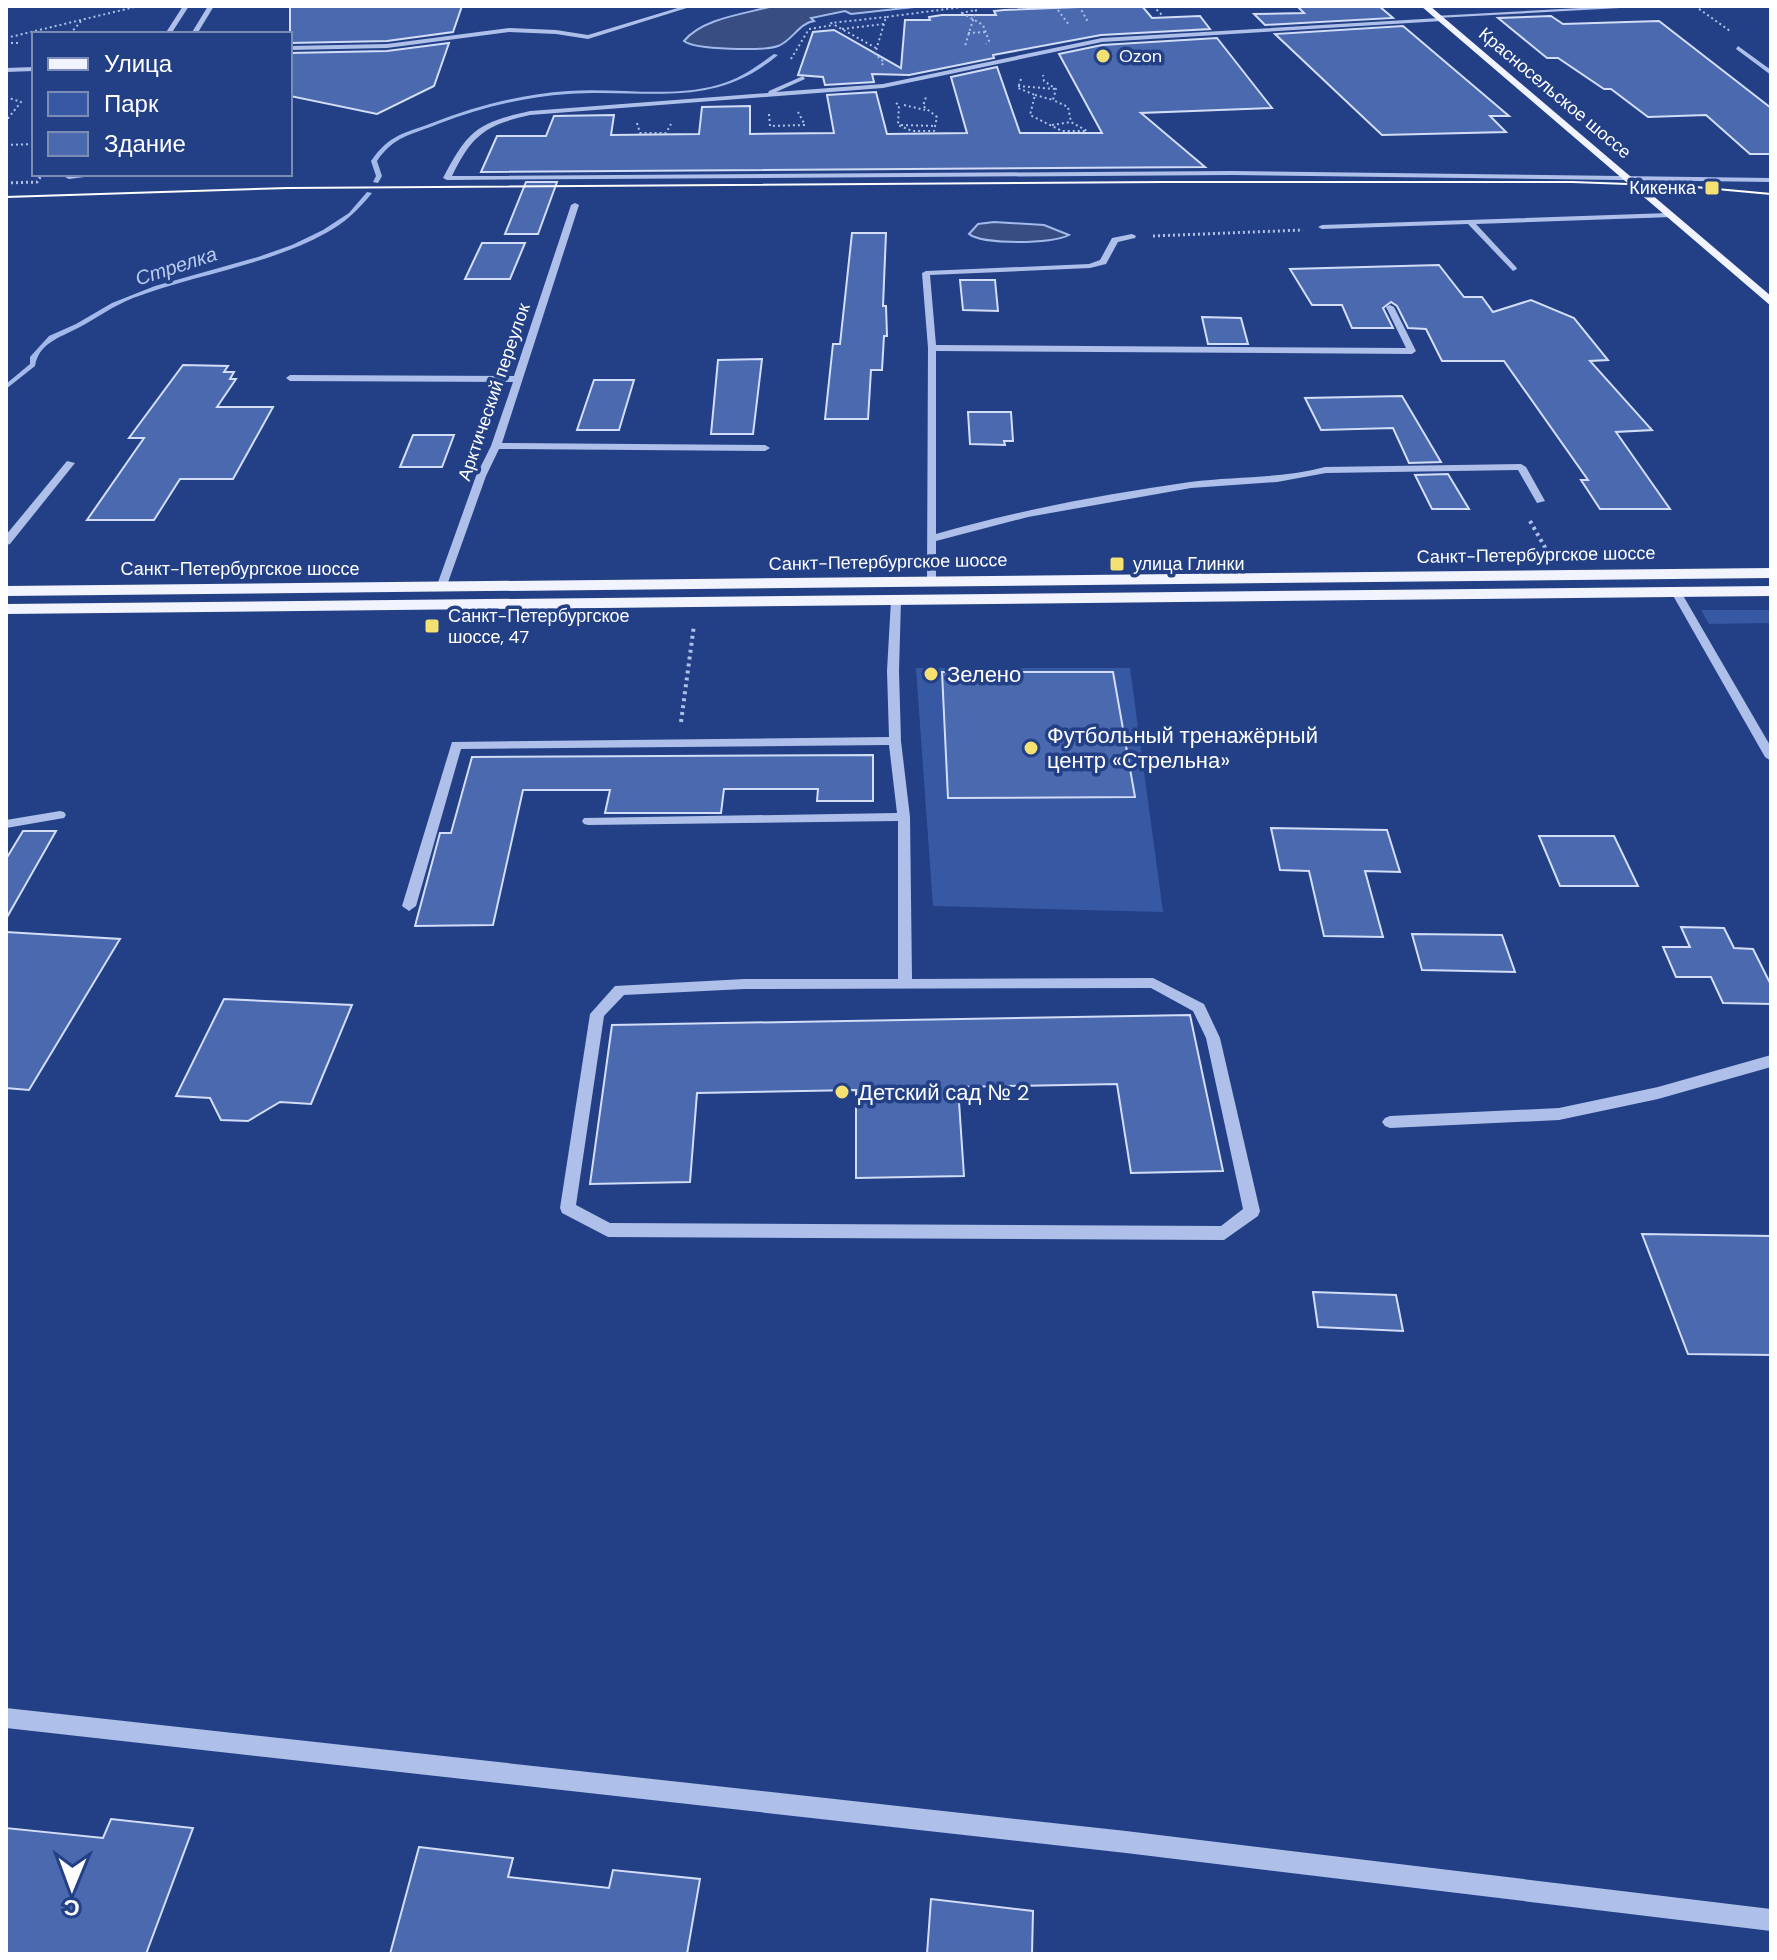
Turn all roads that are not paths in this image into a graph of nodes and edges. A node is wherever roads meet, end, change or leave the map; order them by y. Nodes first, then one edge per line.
1 (186, 6) edge
2 (211, 6) edge
3 (690, 6) edge
4 (1425, 6) edge
5 (1654, 6) edge
6 (1439, 18) junction
7 (169, 32) edge
8 (195, 32) edge
9 (292, 48) edge
10 (1738, 48) road end
11 (32, 69) edge
12 (6, 70) edge
13 (1771, 73) edge
14 (803, 78) road end
15 (760, 97) junction
16 (1222, 164) dead end
17 (1232, 173) junction
18 (1625, 177) junction
19 (1771, 180) edge
20 (575, 205) dead end
21 (1669, 215) junction
22 (1470, 222) junction
23 (1322, 227) road end
24 (1132, 236) road end
25 (1513, 269) dead end
26 (1771, 302) edge
27 (1390, 307) dead end
28 (932, 348) junction
29 (290, 378) dead end
30 (518, 379) junction
31 (496, 446) junction
32 (765, 448) dead end
33 (70, 463) dead end
34 (1540, 501) dead end
35 (931, 539) junction
36 (6, 542) edge
37 (1771, 573) edge
38 (931, 582) junction
39 (441, 588) junction
40 (6, 591) edge
41 (1771, 591) edge
42 (1676, 592) junction
43 (896, 600) junction
44 (6, 609) edge
45 (895, 741) junction
46 (1771, 757) edge
47 (60, 815) dead end
48 (904, 817) junction
49 (588, 821) dead end
50 (6, 824) edge
51 (409, 906) dead end
52 (905, 983) junction
53 (1771, 1061) edge
54 (1390, 1122) dead end
55 (6, 1718) edge
56 (1771, 1920) edge

1 - 7 street
2 - 8 street
3 - 9 street
4 - 6 main road, Красносельское шоссе
5 - 6 street
6 - 15 street
6 - 18 main road, Красносельское шоссе
10 - 13 street
11 - 12 street
14 - 15 street
15 - 17 street
16 - 17 street
17 - 18 street
18 - 19 street
18 - 21 main road, Красносельское шоссе
20 - 30 street, Арктический переулок
21 - 22 street
21 - 26 main road, Красносельское шоссе
22 - 23 street
22 - 25 street
24 - 28 street
27 - 28 street
28 - 35 street
29 - 30 street
30 - 31 street, Арктический переулок
31 - 32 street
31 - 39 street, Арктический переулок
33 - 36 street
34 - 35 street
35 - 38 street
37 - 38 main road, Санкт-Петербургское шоссе
38 - 39 main road, Санкт-Петербургское шоссе
39 - 40 main road, Санкт-Петербургское шоссе
41 - 42 main road, Санкт-Петербургское шоссе
42 - 43 main road, Санкт-Петербургское шоссе
42 - 46 street
43 - 44 main road, Санкт-Петербургское шоссе
43 - 45 street
45 - 48 street
45 - 51 street
47 - 50 street
48 - 49 street
48 - 52 street
52 - 52 street
53 - 54 street
55 - 56 street

